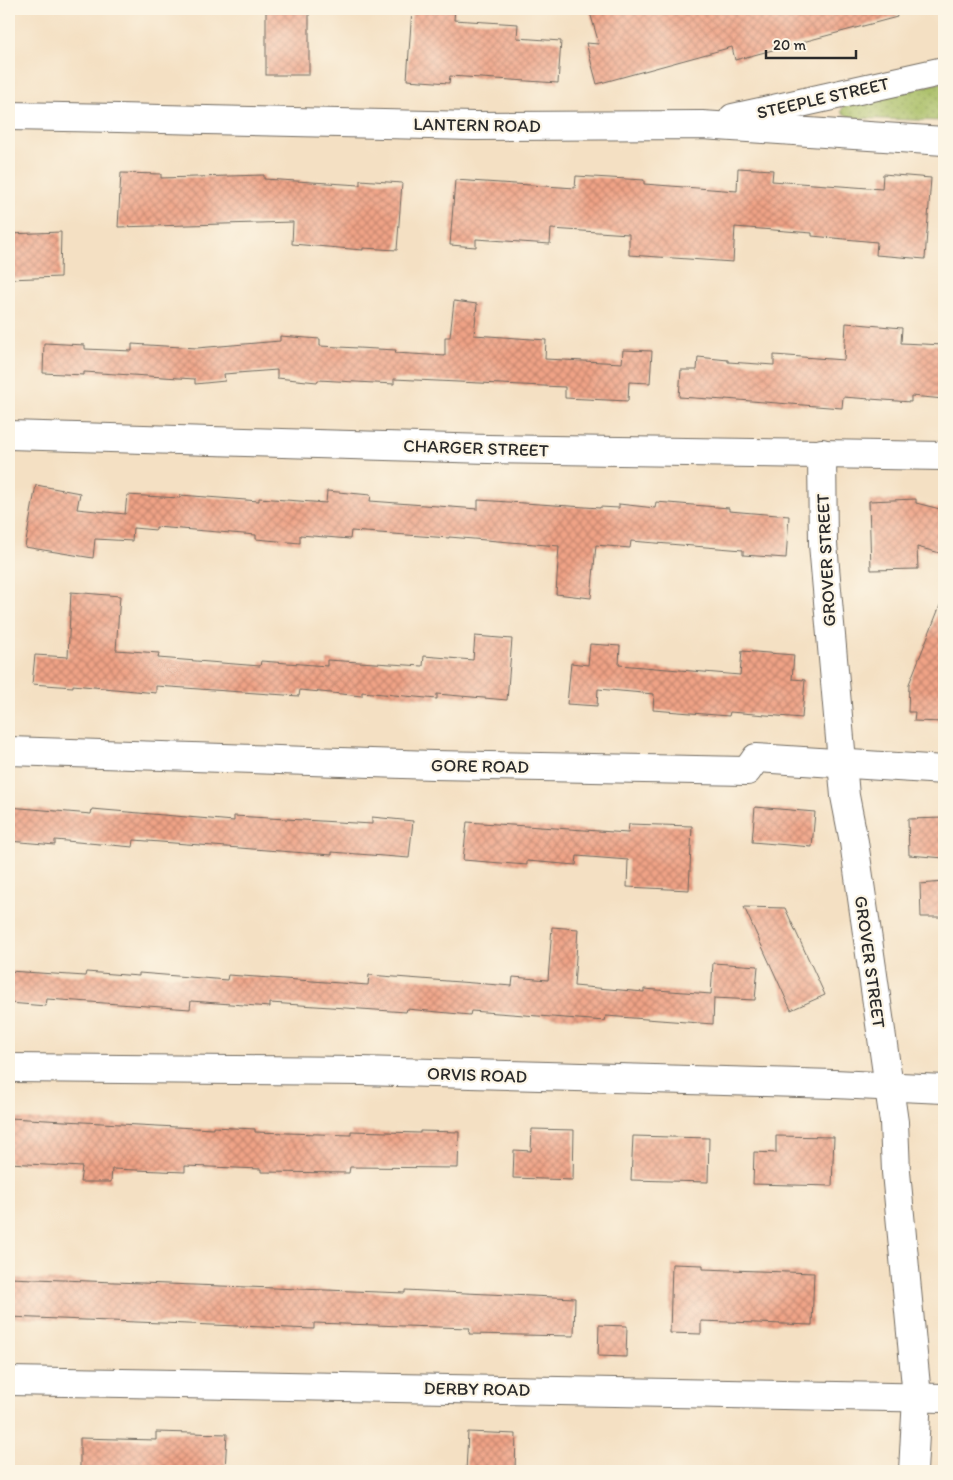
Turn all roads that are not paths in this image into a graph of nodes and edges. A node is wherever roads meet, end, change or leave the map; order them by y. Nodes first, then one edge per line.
1 (944, 71) edge
2 (9, 116) edge
3 (702, 125) junction
4 (944, 141) edge
5 (9, 435) edge
6 (822, 453) junction
7 (944, 456) edge
8 (9, 751) edge
9 (842, 764) junction
10 (944, 770) edge
11 (9, 1068) edge
12 (889, 1086) junction
13 (944, 1089) edge
14 (9, 1381) edge
15 (916, 1397) junction
16 (944, 1398) edge
17 (913, 1471) edge

1 - 3 street, STEEPLE STREET
2 - 3 street, LANTERN ROAD
3 - 4 street, LANTERN ROAD
5 - 6 street, CHARGER STREET
6 - 7 street, CHARGER STREET
6 - 9 street, GROVER STREET
8 - 9 street, GORE ROAD
9 - 10 street, GORE ROAD
9 - 12 street, GROVER STREET
11 - 12 street, ORVIS ROAD
12 - 13 street, ORVIS ROAD
12 - 15 street, GROVER STREET
14 - 15 street, DERBY ROAD
15 - 16 street, DERBY ROAD
15 - 17 street, GROVER STREET

